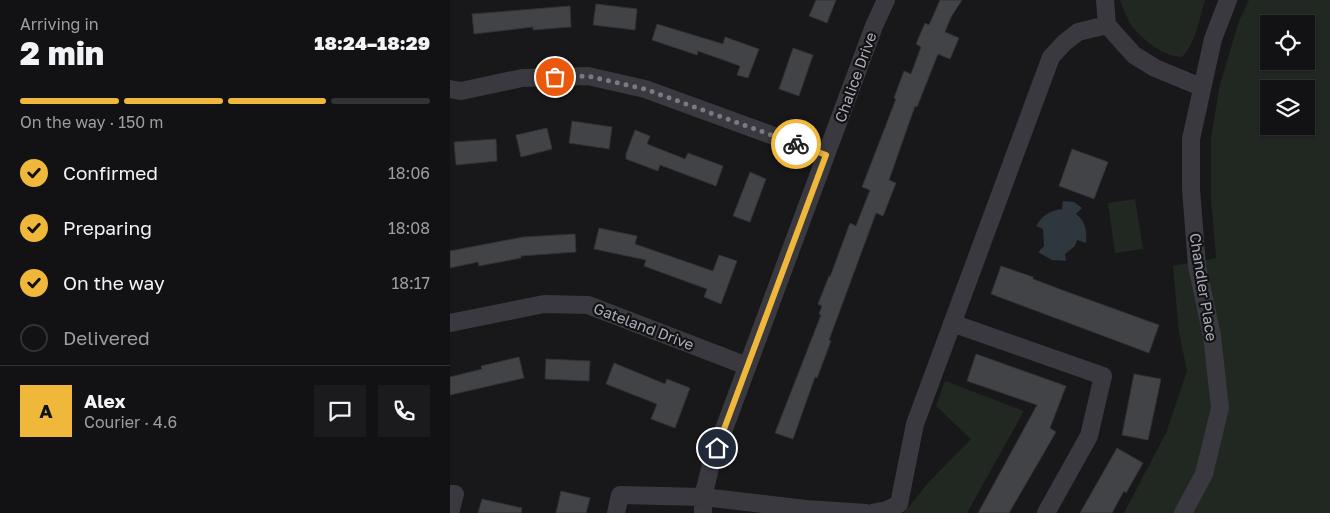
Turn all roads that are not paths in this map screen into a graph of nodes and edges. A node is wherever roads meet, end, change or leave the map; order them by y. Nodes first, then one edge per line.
1 (886, 0) edge
2 (1105, 0) edge
3 (1228, 0) edge
4 (1107, 25) junction
5 (1202, 87) junction
6 (450, 89) edge
7 (826, 155) junction
8 (450, 323) edge
9 (952, 323) junction
10 (747, 366) junction
11 (450, 494) edge
12 (703, 505) edge
13 (806, 511) edge
14 (450, 513) edge
15 (616, 513) edge
16 (866, 513) edge
17 (872, 513) edge
18 (1046, 513) edge
19 (1183, 513) edge

1 - 7 street, Chalice Drive
2 - 4 street
3 - 5 street, Chandler Place
4 - 5 street
4 - 9 street
5 - 19 street, Chandler Place
6 - 7 street
7 - 10 street, Chalice Drive
8 - 10 street, Gateland Drive
9 - 17 street
9 - 18 street
10 - 12 street, Chalice Drive
11 - 14 street
12 - 13 street
12 - 15 street
13 - 16 street

